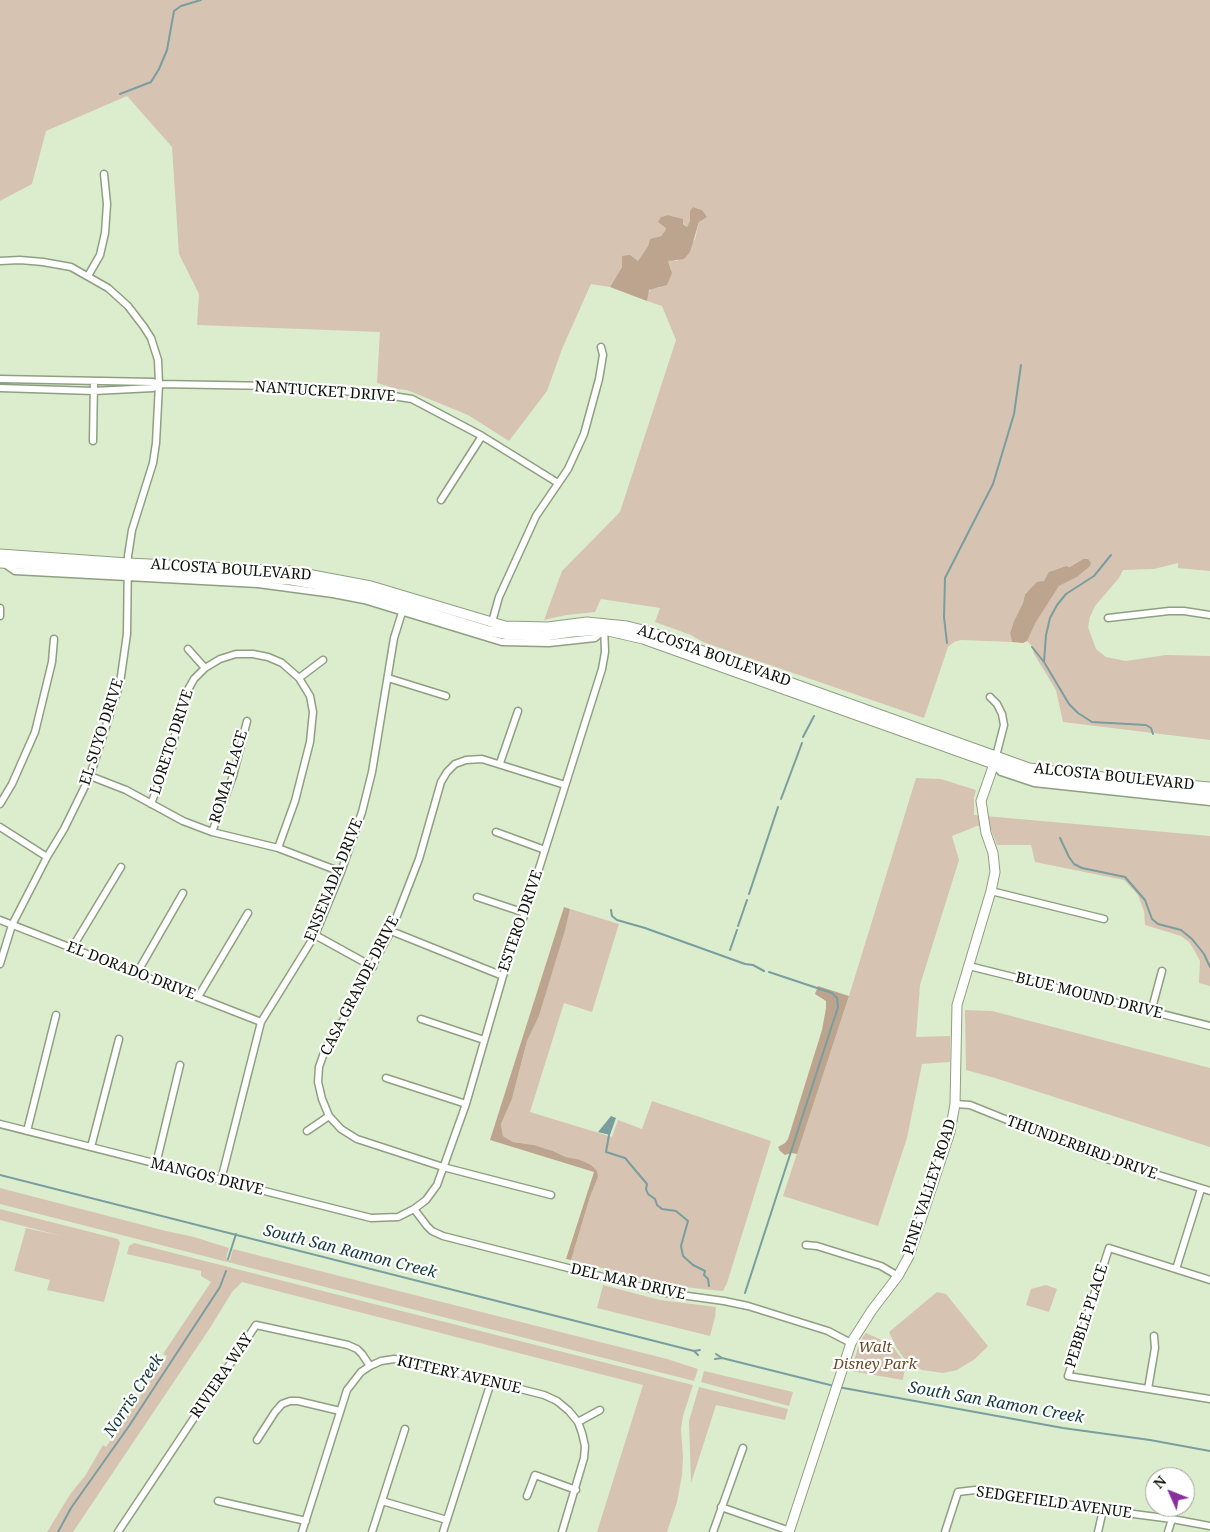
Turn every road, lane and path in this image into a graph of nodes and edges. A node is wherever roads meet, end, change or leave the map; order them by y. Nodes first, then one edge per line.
1 (104, 174) dead end
2 (0, 261) edge
3 (88, 276) junction
4 (601, 347) dead end
5 (0, 380) edge
6 (51, 380) junction
7 (94, 381) junction
8 (159, 384) junction
9 (0, 388) edge
10 (51, 390) junction
11 (94, 391) junction
12 (482, 436) junction
13 (92, 441) dead end
14 (558, 483) junction
15 (442, 500) dead end
16 (1, 560) edge
17 (128, 570) junction
18 (405, 604) junction
19 (0, 608) edge
20 (1210, 615) edge
21 (0, 616) edge
22 (1108, 618) dead end
23 (490, 626) junction
24 (604, 627) junction
25 (54, 639) dead end
26 (188, 649) dead end
27 (323, 660) dead end
28 (205, 668) junction
29 (299, 678) junction
30 (388, 678) junction
31 (446, 696) dead end
32 (990, 697) dead end
33 (518, 712) dead end
34 (247, 721) dead end
35 (995, 759) junction
36 (500, 763) junction
37 (90, 776) junction
38 (565, 785) junction
39 (1210, 787) edge
40 (1210, 795) edge
41 (1210, 802) edge
42 (0, 804) edge
43 (151, 804) junction
44 (0, 827) edge
45 (212, 832) junction
46 (496, 832) dead end
47 (278, 848) junction
48 (545, 850) junction
49 (47, 856) junction
50 (121, 868) dead end
51 (341, 872) junction
52 (991, 891) junction
53 (183, 893) dead end
54 (477, 897) dead end
55 (526, 912) junction
56 (248, 913) dead end
57 (1104, 919) dead end
58 (0, 920) edge
59 (12, 925) junction
60 (391, 931) junction
61 (315, 935) junction
62 (72, 948) junction
63 (0, 964) edge
64 (372, 966) junction
65 (969, 966) junction
66 (1162, 971) dead end
67 (137, 973) junction
68 (503, 976) junction
69 (198, 997) junction
70 (1151, 1012) junction
71 (56, 1015) dead end
72 (421, 1019) dead end
73 (261, 1022) junction
74 (1210, 1026) edge
75 (119, 1039) dead end
76 (484, 1040) junction
77 (180, 1065) dead end
78 (386, 1078) dead end
79 (466, 1104) junction
80 (955, 1104) junction
81 (329, 1116) junction
82 (0, 1124) edge
83 (27, 1131) junction
84 (307, 1131) dead end
85 (91, 1147) junction
86 (156, 1164) junction
87 (444, 1167) junction
88 (220, 1180) junction
89 (1201, 1189) junction
90 (1210, 1191) edge
91 (551, 1195) dead end
92 (414, 1209) junction
93 (806, 1244) dead end
94 (1176, 1269) junction
95 (898, 1276) junction
96 (1210, 1280) edge
97 (1154, 1336) dead end
98 (851, 1343) junction
99 (370, 1366) junction
100 (491, 1382) junction
101 (1148, 1389) junction
102 (1210, 1399) edge
103 (600, 1410) dead end
104 (340, 1411) junction
105 (578, 1422) junction
106 (405, 1430) dead end
107 (257, 1440) dead end
108 (742, 1448) dead end
109 (576, 1490) junction
110 (527, 1496) dead end
111 (218, 1501) dead end
112 (382, 1501) junction
113 (721, 1507) junction
114 (1103, 1510) junction
115 (1172, 1519) junction
116 (306, 1520) junction
117 (447, 1520) junction
118 (1210, 1526) edge
119 (790, 1531) edge
120 (118, 1532) edge
121 (302, 1532) edge
122 (372, 1532) edge
123 (443, 1532) edge
124 (562, 1532) edge
125 (713, 1532) edge
126 (945, 1532) edge
127 (1098, 1532) edge
128 (1168, 1532) edge

1 - 3 street
2 - 3 street, EL SUYO DRIVE
3 - 8 street, EL SUYO DRIVE
4 - 14 street
5 - 6 street, NANTUCKET DRIVE
6 - 7 street, NANTUCKET DRIVE
6 - 10 street
7 - 8 street, NANTUCKET DRIVE
7 - 11 street
8 - 11 street, NANTUCKET DRIVE
8 - 12 street, NANTUCKET DRIVE
8 - 17 street, EL SUYO DRIVE
9 - 10 street, NANTUCKET DRIVE
10 - 11 street, NANTUCKET DRIVE
11 - 13 street
12 - 14 street, NANTUCKET DRIVE
12 - 15 street
14 - 23 street
16 - 17 main road, ALCOSTA BOULEVARD
17 - 18 main road, ALCOSTA BOULEVARD
17 - 37 street, EL SUYO DRIVE
18 - 23 main road, ALCOSTA BOULEVARD
18 - 24 street, ALCOSTA BOULEVARD
18 - 30 street, ENSENADA DRIVE
19 - 21 street
20 - 22 street
23 - 24 main road, ALCOSTA BOULEVARD
24 - 35 main road, ALCOSTA BOULEVARD
24 - 38 street, ESTERO DRIVE
25 - 42 street
26 - 28 street
27 - 29 street
28 - 29 street, LORETO DRIVE
28 - 43 street, LORETO DRIVE
29 - 47 street, LORETO DRIVE
30 - 31 street
30 - 51 street, ENSENADA DRIVE
32 - 35 street
33 - 36 street
34 - 45 street, ROMA PLACE
35 - 39 main road, ALCOSTA BOULEVARD
35 - 40 main road, ALCOSTA BOULEVARD
35 - 41 street, ALCOSTA BOULEVARD
35 - 52 main road, PINE VALLEY ROAD
36 - 38 street, CASA GRANDE DRIVE
36 - 60 street, CASA GRANDE DRIVE
37 - 43 street
37 - 49 street, EL SUYO DRIVE
38 - 48 street, ESTERO DRIVE
43 - 45 street
44 - 49 street
45 - 47 street
46 - 48 street
47 - 51 street
48 - 55 street, ESTERO DRIVE
49 - 59 street, EL SUYO DRIVE
50 - 62 street
51 - 61 street, ENSENADA DRIVE
52 - 57 street
52 - 65 main road, PINE VALLEY ROAD
53 - 67 street
54 - 55 street
55 - 68 street, ESTERO DRIVE
56 - 69 street
58 - 59 street, EL DORADO DRIVE
59 - 62 street, EL DORADO DRIVE
59 - 63 street, EL SUYO DRIVE
60 - 64 street, CASA GRANDE DRIVE
60 - 68 street
61 - 64 street
61 - 73 street, ENSENADA DRIVE
62 - 67 street, EL DORADO DRIVE
64 - 81 street, CASA GRANDE DRIVE
65 - 70 street, BLUE MOUND DRIVE
65 - 80 main road, PINE VALLEY ROAD
66 - 70 street
67 - 69 street, EL DORADO DRIVE
68 - 76 street, ESTERO DRIVE
69 - 73 street, EL DORADO DRIVE
70 - 74 street, BLUE MOUND DRIVE
71 - 83 street
72 - 76 street
73 - 88 street, ENSENADA DRIVE
75 - 85 street
76 - 79 street, ESTERO DRIVE
77 - 86 street
78 - 79 street
79 - 87 street, ESTERO DRIVE
80 - 89 street, THUNDERBIRD DRIVE
80 - 95 main road, PINE VALLEY ROAD
81 - 84 street
81 - 87 street, CASA GRANDE DRIVE
82 - 83 street, MANGOS DRIVE
83 - 85 street, MANGOS DRIVE
85 - 86 street, MANGOS DRIVE
86 - 88 street, MANGOS DRIVE
87 - 91 street, CASA GRANDE DRIVE
87 - 92 street, ESTERO DRIVE
88 - 92 street, MANGOS DRIVE
89 - 90 street, THUNDERBIRD DRIVE
89 - 94 street
92 - 98 street, DEL MAR DRIVE
93 - 95 street
94 - 96 street, PEBBLE PLACE
94 - 101 street, PEBBLE PLACE
95 - 98 main road, PINE VALLEY ROAD
97 - 101 street
98 - 119 main road, PINE VALLEY ROAD
99 - 100 street, KITTERY AVENUE
99 - 104 street, KITTERY AVENUE
99 - 120 street, RIVIERA WAY
100 - 105 street, KITTERY AVENUE
100 - 117 street
101 - 102 street, PEBBLE PLACE
103 - 105 street
104 - 107 street
104 - 116 street, KITTERY AVENUE
105 - 109 street, KITTERY AVENUE
106 - 112 street
108 - 113 street
109 - 110 street
109 - 124 street, KITTERY AVENUE
111 - 116 street
112 - 117 street
112 - 122 street
113 - 119 street
113 - 125 street
114 - 115 street, SEDGEFIELD AVENUE
114 - 126 street, SEDGEFIELD AVENUE
114 - 127 street
115 - 118 street, SEDGEFIELD AVENUE
115 - 128 street
116 - 121 street, KITTERY AVENUE
117 - 123 street

